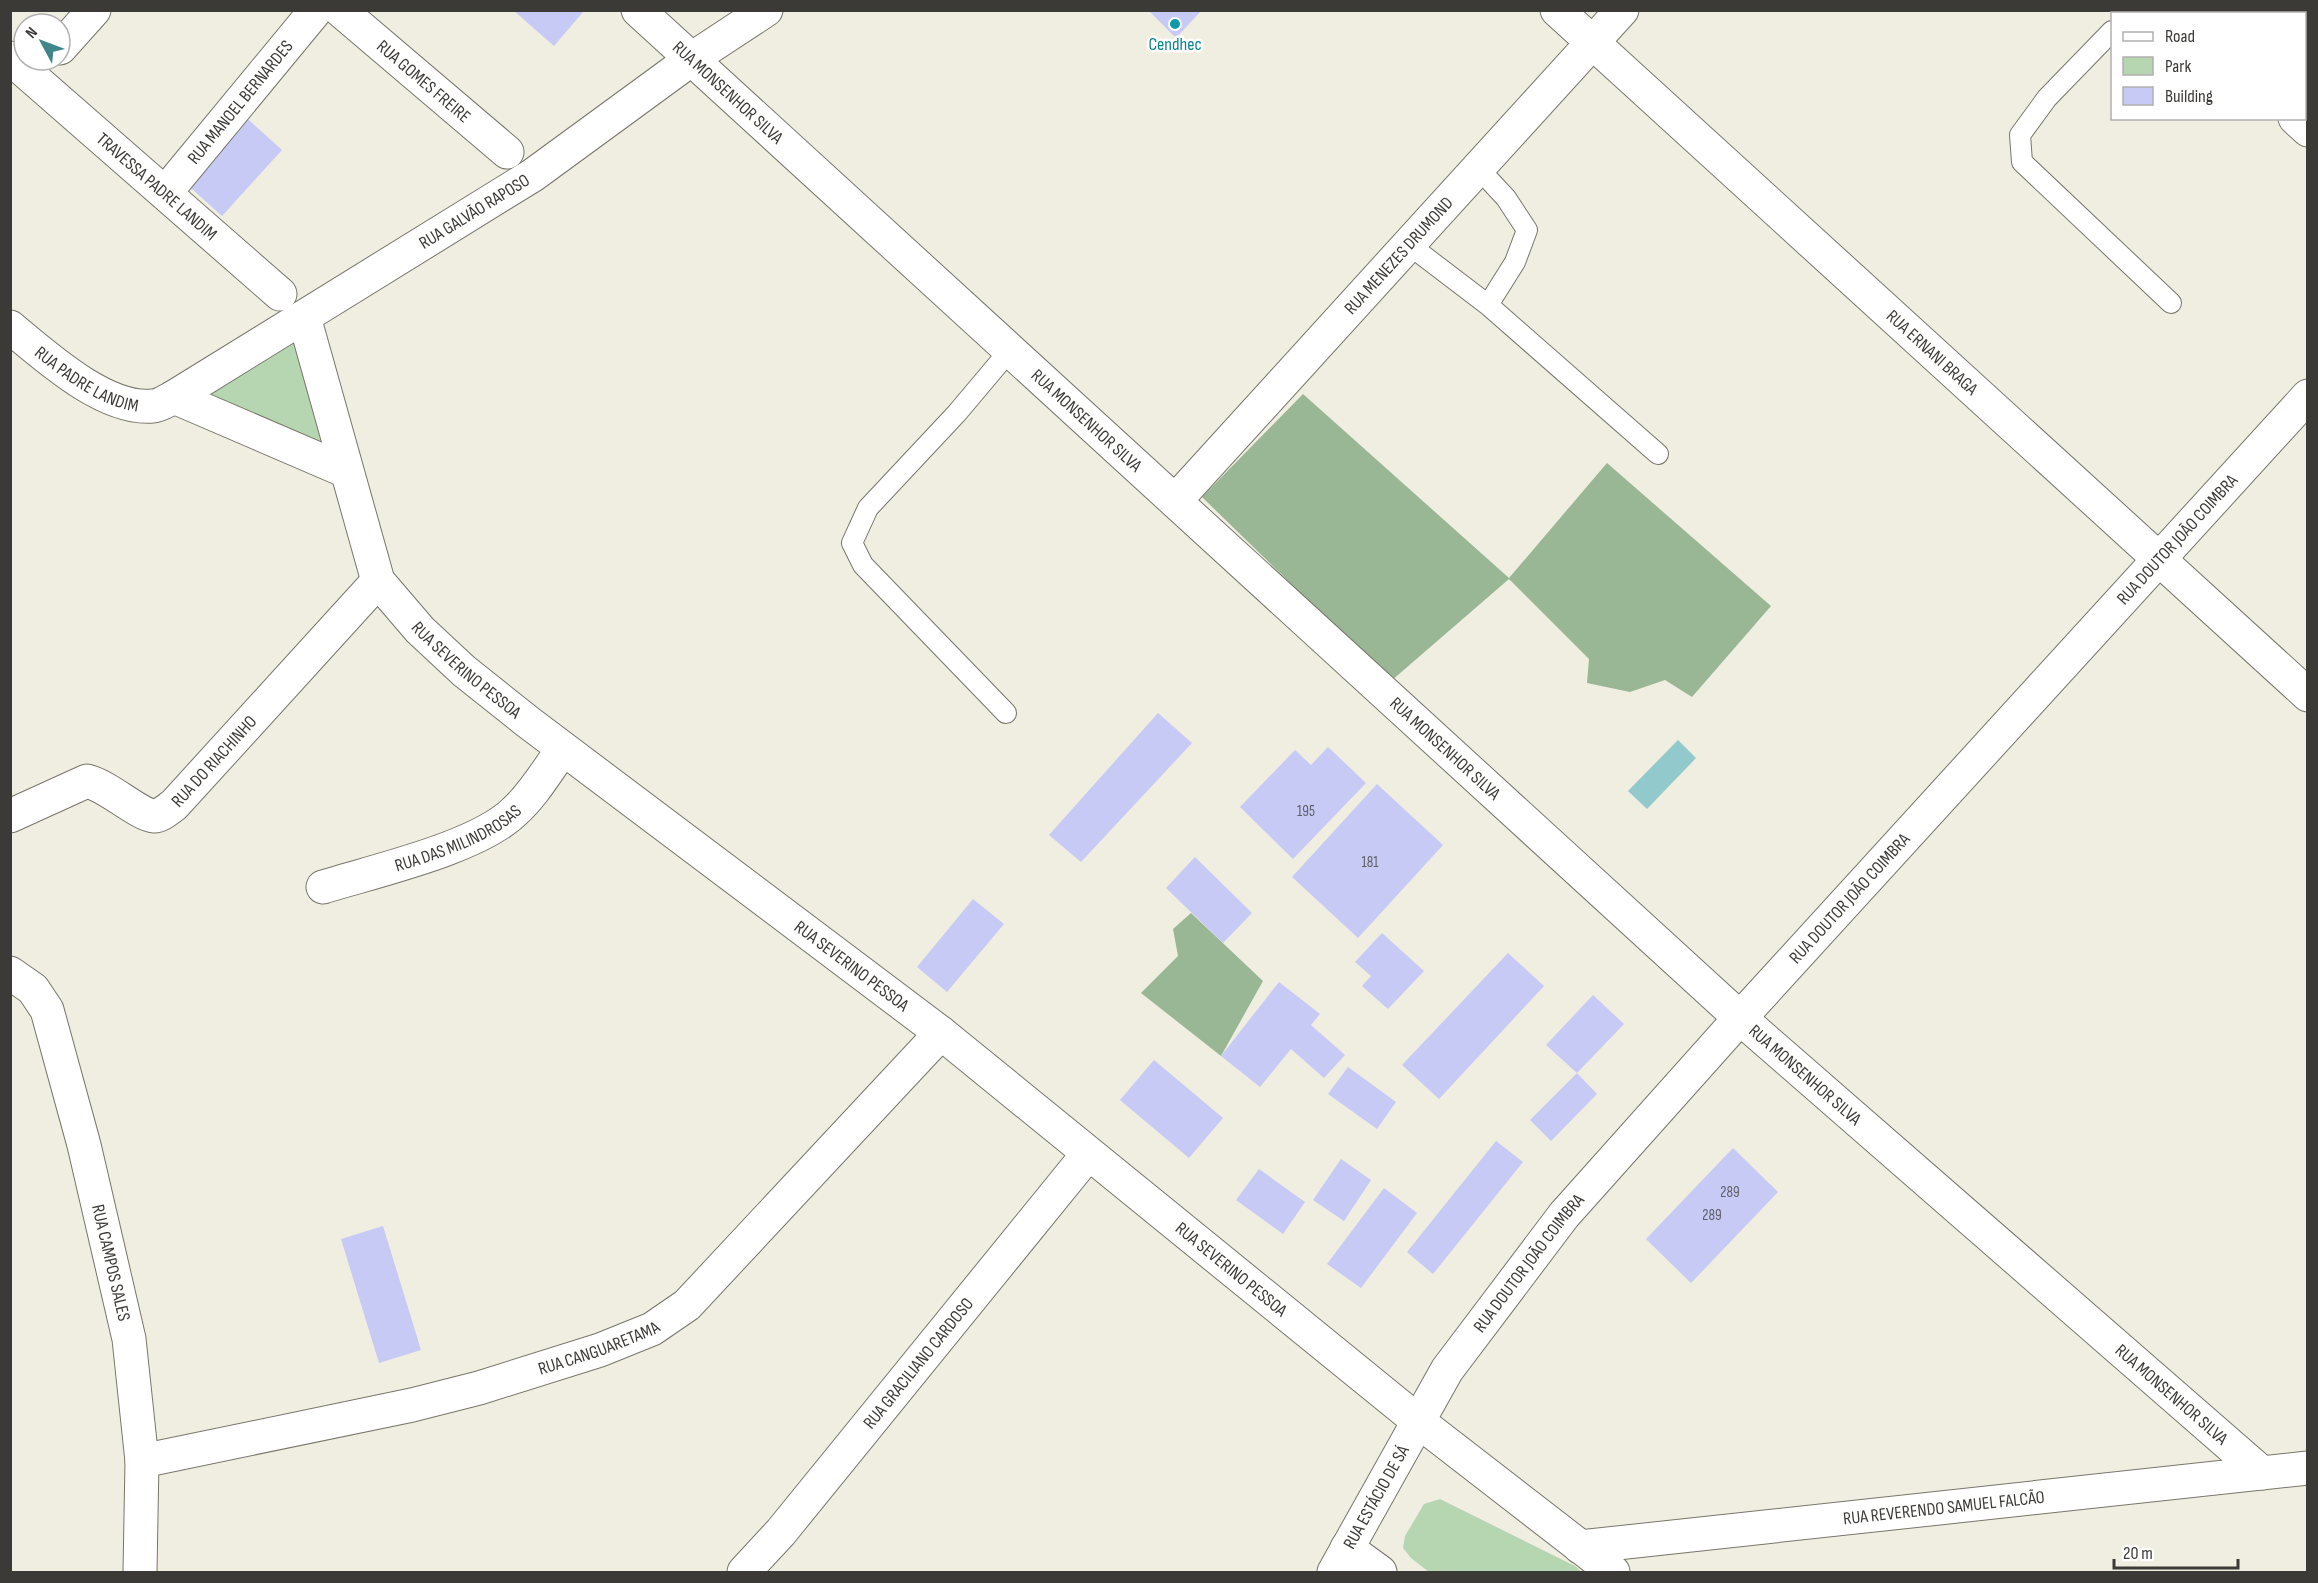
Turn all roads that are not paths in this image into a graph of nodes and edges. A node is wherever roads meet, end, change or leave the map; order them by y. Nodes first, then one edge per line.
1 (93, 10) edge
2 (316, 10) edge
3 (340, 10) edge
4 (638, 10) edge
5 (766, 10) edge
6 (1557, 10) edge
7 (1622, 10) edge
8 (2111, 32) edge
9 (72, 34) edge
10 (1592, 42) junction
11 (693, 58) junction
12 (38, 72) edge
13 (507, 152) dead end
14 (1478, 168) junction
15 (165, 193) junction
16 (1408, 244) junction
17 (280, 294) dead end
18 (2171, 303) dead end
19 (1488, 304) junction
20 (304, 317) junction
21 (10, 327) edge
22 (1010, 350) junction
23 (2307, 396) edge
24 (174, 397) junction
25 (1658, 454) dead end
26 (346, 471) junction
27 (1175, 501) junction
28 (2157, 560) junction
29 (378, 581) junction
30 (2307, 695) edge
31 (1006, 713) dead end
32 (563, 749) junction
33 (10, 816) edge
34 (323, 887) dead end
35 (10, 973) edge
36 (1740, 1018) junction
37 (941, 1033) junction
38 (1088, 1154) junction
39 (1418, 1421) junction
40 (142, 1461) junction
41 (2307, 1468) edge
42 (2262, 1473) junction
43 (1580, 1547) junction
44 (1341, 1560) edge
45 (140, 1572) edge
46 (744, 1572) edge
47 (1380, 1572) edge
48 (1613, 1572) edge

1 - 9 street
2 - 15 street, RUA MANOEL BERNARDES
3 - 13 street, RUA GOMES FREIRE
4 - 11 street, RUA MONSENHOR SILVA
5 - 11 street, RUA GALVÃO RAPOSO
6 - 10 street, RUA ERNANI BRAGA
7 - 10 street, RUA MENEZES DRUMOND
8 - 18 lane
10 - 14 street, RUA MENEZES DRUMOND
10 - 28 street, RUA ERNANI BRAGA
11 - 20 street, RUA GALVÃO RAPOSO
11 - 22 street, RUA MONSENHOR SILVA
12 - 15 street, TRAVESSA PADRE LANDIM
14 - 16 street, RUA MENEZES DRUMOND
14 - 19 lane
15 - 17 street, TRAVESSA PADRE LANDIM
16 - 19 lane
16 - 27 street, RUA MENEZES DRUMOND
19 - 25 lane
20 - 24 street, RUA GALVÃO RAPOSO
20 - 26 street, RUA SEVERINO PESSOA
21 - 24 street, RUA PADRE LANDIM
22 - 27 street, RUA MONSENHOR SILVA
22 - 31 lane
23 - 28 street, RUA DOUTOR JOÃO COIMBRA
24 - 26 street
26 - 29 street, RUA SEVERINO PESSOA
27 - 36 street, RUA MONSENHOR SILVA
28 - 30 street, RUA ERNANI BRAGA
28 - 36 street, RUA DOUTOR JOÃO COIMBRA
29 - 32 street, RUA SEVERINO PESSOA
29 - 33 street, RUA DO RIACHINHO
32 - 34 street, RUA DAS MILINDROSAS
32 - 37 street, RUA SEVERINO PESSOA
35 - 40 street, RUA CAMPOS SALES
36 - 39 street, RUA DOUTOR JOÃO COIMBRA
36 - 42 street, RUA MONSENHOR SILVA
37 - 38 street, RUA SEVERINO PESSOA
37 - 40 street, RUA CANGUARETAMA
38 - 39 street, RUA SEVERINO PESSOA
38 - 46 street, RUA GRACILIANO CARDOSO
39 - 43 street, RUA SEVERINO PESSOA
39 - 44 street, RUA ESTÁCIO DE SÁ
40 - 45 street, RUA CAMPOS SALES
41 - 42 street, RUA REVERENDO SAMUEL FALCÃO
42 - 43 street, RUA REVERENDO SAMUEL FALCÃO
43 - 48 street, RUA SEVERINO PESSOA
44 - 47 street

